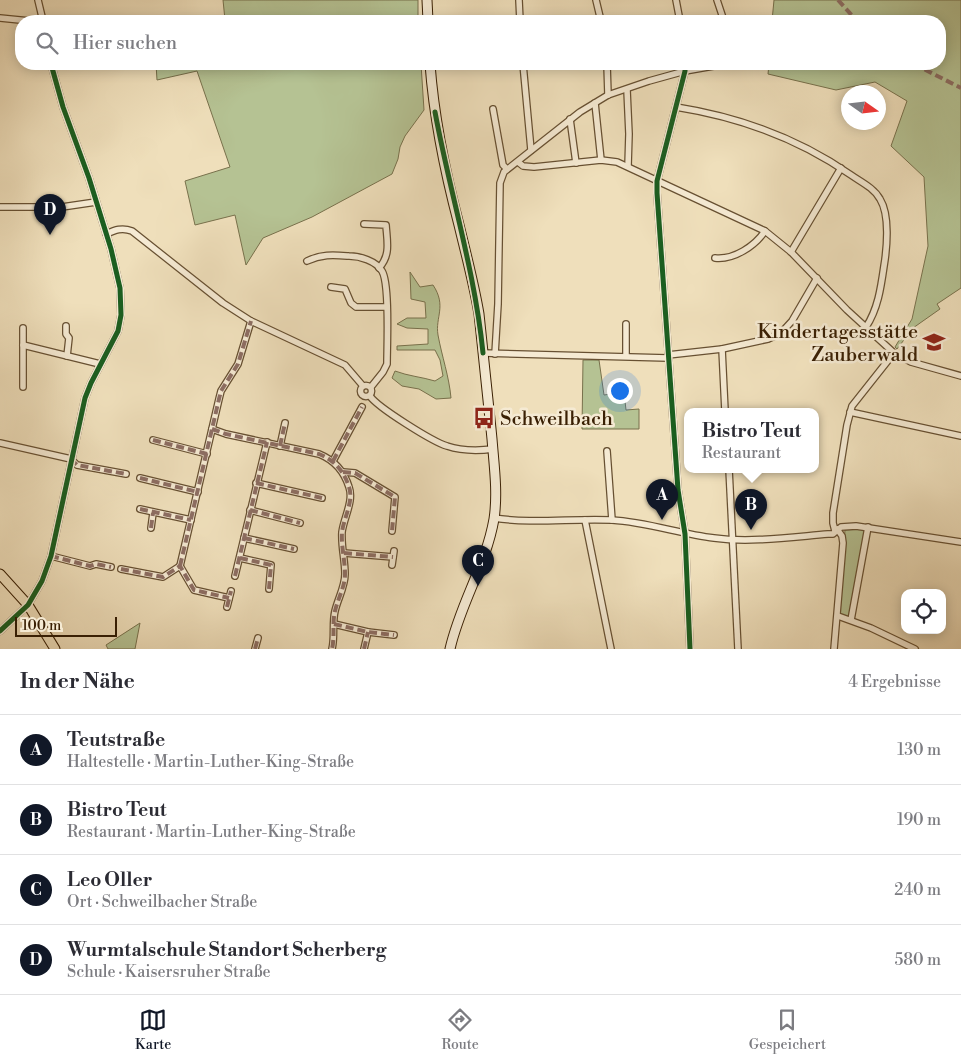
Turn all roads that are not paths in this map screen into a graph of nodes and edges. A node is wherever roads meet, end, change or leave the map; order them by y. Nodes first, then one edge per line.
1 (38, 0) edge
2 (428, 0) edge
3 (519, 0) edge
4 (596, 0) edge
5 (676, 0) edge
6 (717, 0) edge
7 (42, 15) edge
8 (428, 15) edge
9 (520, 15) edge
10 (600, 15) edge
11 (679, 15) edge
12 (722, 15) edge
13 (0, 18) edge
14 (15, 20) edge
15 (53, 70) edge
16 (431, 70) edge
17 (524, 70) edge
18 (607, 70) edge
19 (691, 70) edge
20 (685, 71) junction
21 (627, 90) junction
22 (608, 95) junction
23 (595, 103) junction
24 (676, 107) junction
25 (493, 109) dead end
26 (570, 120) junction
27 (531, 150) junction
28 (601, 160) junction
29 (518, 162) junction
30 (576, 164) junction
31 (628, 166) junction
32 (841, 168) junction
33 (507, 169) junction
34 (657, 181) junction
35 (96, 202) junction
36 (0, 207) edge
37 (364, 224) dead end
38 (765, 231) junction
39 (106, 234) junction
40 (791, 252) junction
41 (715, 258) dead end
42 (307, 261) dead end
43 (379, 268) junction
44 (817, 278) junction
45 (331, 287) dead end
46 (386, 307) junction
47 (251, 321) junction
48 (626, 324) dead end
49 (66, 326) dead end
50 (866, 327) junction
51 (23, 328) dead end
52 (23, 345) junction
53 (722, 349) junction
54 (483, 353) junction
55 (894, 353) junction
56 (495, 354) junction
57 (67, 356) junction
58 (626, 356) junction
59 (668, 357) junction
60 (100, 364) junction
61 (961, 376) edge
62 (363, 386) junction
63 (23, 387) dead end
64 (370, 387) junction
65 (370, 396) junction
66 (362, 407) dead end
67 (725, 408) edge
68 (850, 412) junction
69 (285, 423) dead end
70 (212, 429) junction
71 (961, 436) edge
72 (154, 440) dead end
73 (266, 442) junction
74 (0, 443) edge
75 (280, 446) junction
76 (493, 449) junction
77 (607, 451) dead end
78 (207, 454) junction
79 (71, 459) junction
80 (333, 461) junction
81 (343, 472) junction
82 (728, 473) edge
83 (126, 474) dead end
84 (140, 478) dead end
85 (256, 483) junction
86 (198, 492) junction
87 (322, 498) dead end
88 (140, 509) dead end
89 (250, 510) junction
90 (153, 512) junction
91 (494, 518) junction
92 (191, 520) junction
93 (585, 520) junction
94 (612, 520) junction
95 (300, 523) dead end
96 (868, 527) junction
97 (150, 528) dead end
98 (836, 530) junction
99 (392, 531) dead end
100 (685, 534) junction
101 (244, 538) junction
102 (733, 540) junction
103 (961, 542) edge
104 (294, 549) dead end
105 (344, 553) junction
106 (51, 556) junction
107 (240, 558) junction
108 (392, 565) dead end
109 (180, 566) junction
110 (110, 567) dead end
111 (121, 569) dead end
112 (0, 574) edge
113 (235, 576) dead end
114 (269, 590) dead end
115 (231, 591) dead end
116 (230, 598) junction
117 (28, 604) junction
118 (227, 608) dead end
119 (838, 616) junction
120 (850, 620) junction
121 (334, 624) junction
122 (0, 631) edge
123 (368, 632) junction
124 (394, 635) dead end
125 (258, 638) dead end
126 (55, 649) edge
127 (255, 649) edge
128 (332, 649) edge
129 (364, 649) edge
130 (450, 649) edge
131 (611, 649) edge
132 (690, 649) edge
133 (738, 649) edge
134 (834, 649) edge
135 (914, 649) edge

1 - 7 street
2 - 8 main road
3 - 9 street
4 - 10 street
5 - 11 street
6 - 12 street
13 - 14 street
15 - 35 street
16 - 54 main road
17 - 27 street
18 - 22 street
19 - 20 street
20 - 21 street
20 - 24 street
21 - 22 street
21 - 31 street
22 - 23 street
23 - 26 street
23 - 28 street
24 - 32 street
24 - 34 street
25 - 33 street
26 - 27 street
26 - 30 street
27 - 29 street
28 - 30 street
28 - 31 street
29 - 30 street
29 - 33 street
31 - 34 street
32 - 40 street
32 - 50 street
33 - 56 street
34 - 38 street
34 - 59 street
35 - 36 street
35 - 39 street
37 - 43 street
38 - 40 street
38 - 41 street
39 - 47 street
39 - 60 street
40 - 44 street
42 - 43 street
43 - 46 street
44 - 50 street
44 - 53 street
45 - 46 street
46 - 64 street
47 - 62 street
47 - 70 street
48 - 58 street
49 - 57 street
50 - 55 street
51 - 52 street
52 - 57 street
52 - 63 street
53 - 59 street
53 - 67 street
54 - 56 street
54 - 76 main road
55 - 61 street
55 - 68 street
56 - 58 street
57 - 60 street
58 - 59 street
59 - 100 street
60 - 79 street
62 - 64 street
62 - 65 street
64 - 65 street
65 - 76 street
66 - 80 street
68 - 71 street
68 - 98 street
69 - 75 street
70 - 73 street
70 - 78 street
72 - 78 street
73 - 75 street
73 - 85 street
74 - 79 street
75 - 80 street
76 - 91 main road
77 - 94 street
78 - 86 street
79 - 83 street
79 - 106 street
80 - 81 street
81 - 99 street
81 - 105 street
82 - 102 street
84 - 86 street
85 - 87 street
85 - 89 street
86 - 92 street
88 - 90 street
89 - 95 street
89 - 101 street
90 - 92 street
90 - 97 street
91 - 93 street
91 - 130 main road
92 - 109 street
93 - 94 street
93 - 131 street
94 - 100 street
96 - 98 street
96 - 103 street
96 - 120 street
98 - 102 street
98 - 119 street
100 - 102 street
100 - 132 street
101 - 104 street
101 - 107 street
102 - 133 street
105 - 108 street
105 - 121 street
106 - 110 street
106 - 117 street
107 - 113 street
107 - 114 street
109 - 111 street
109 - 116 street
112 - 117 main road
115 - 116 street
116 - 118 street
117 - 122 street
117 - 126 main road
119 - 120 street
119 - 134 street
120 - 135 street
121 - 123 street
121 - 128 street
123 - 124 street
123 - 129 street
125 - 127 street

